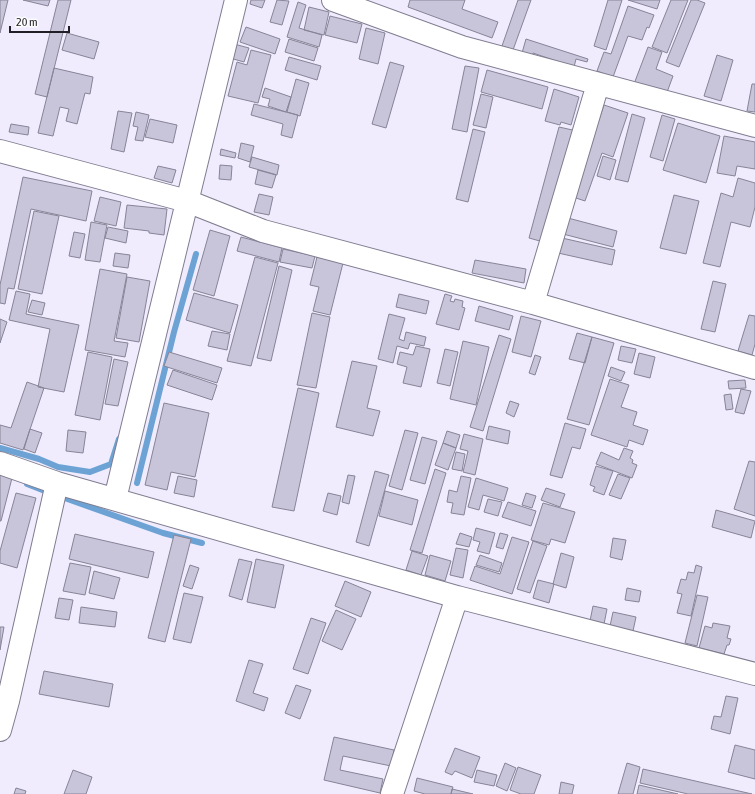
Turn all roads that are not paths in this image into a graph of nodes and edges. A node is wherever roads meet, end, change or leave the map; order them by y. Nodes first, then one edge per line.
1 (236, 0) edge
2 (333, 0) edge
3 (598, 84) junction
4 (755, 126) edge
5 (0, 151) edge
6 (187, 201) junction
7 (533, 304) junction
8 (755, 368) edge
9 (0, 463) edge
10 (57, 483) junction
11 (115, 499) junction
12 (457, 597) junction
13 (755, 674) edge
14 (4, 700) edge
15 (0, 730) edge
16 (392, 794) edge

1 - 6 street
2 - 3 street
3 - 4 street
3 - 7 street
5 - 6 street
6 - 7 street
6 - 11 street
7 - 8 street
9 - 10 street
10 - 11 street
10 - 14 street
11 - 12 street
12 - 13 street
12 - 16 street
14 - 15 street

